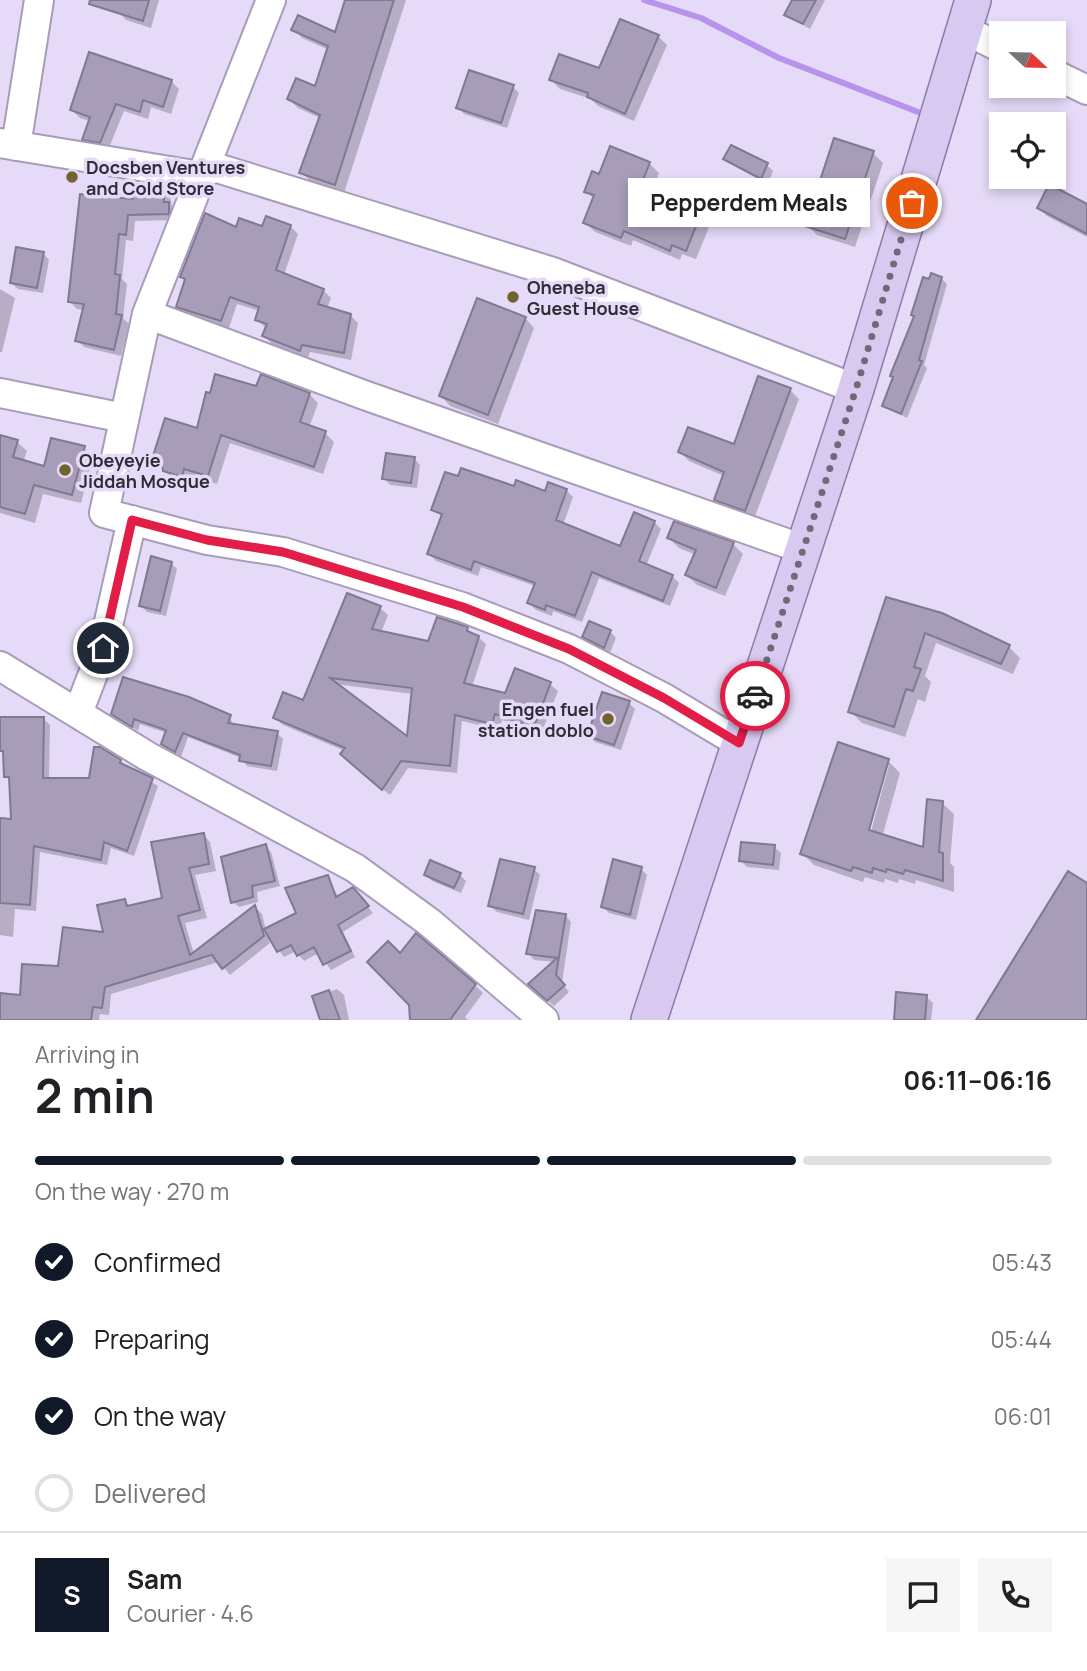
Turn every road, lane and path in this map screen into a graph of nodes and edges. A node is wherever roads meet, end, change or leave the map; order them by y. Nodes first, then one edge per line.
1 (39, 0) edge
2 (271, 0) edge
3 (969, 15) edge
4 (989, 36) edge
5 (1066, 80) edge
6 (1087, 90) edge
7 (8, 144) edge
8 (200, 176) junction
9 (147, 314) junction
10 (856, 389) junction
11 (0, 393) edge
12 (124, 418) junction
13 (132, 520) junction
14 (803, 549) junction
15 (0, 666) edge
16 (78, 713) junction
17 (739, 743) junction
18 (544, 1020) edge
19 (649, 1020) edge

1 - 7 street
2 - 8 street
3 - 4 street
3 - 10 main road
5 - 6 street
7 - 8 street
8 - 9 street
8 - 10 street
9 - 12 street
9 - 14 street
10 - 14 main road
11 - 12 street
12 - 13 street
13 - 16 street
13 - 17 street
14 - 17 main road
15 - 16 street
16 - 18 street
17 - 19 main road

